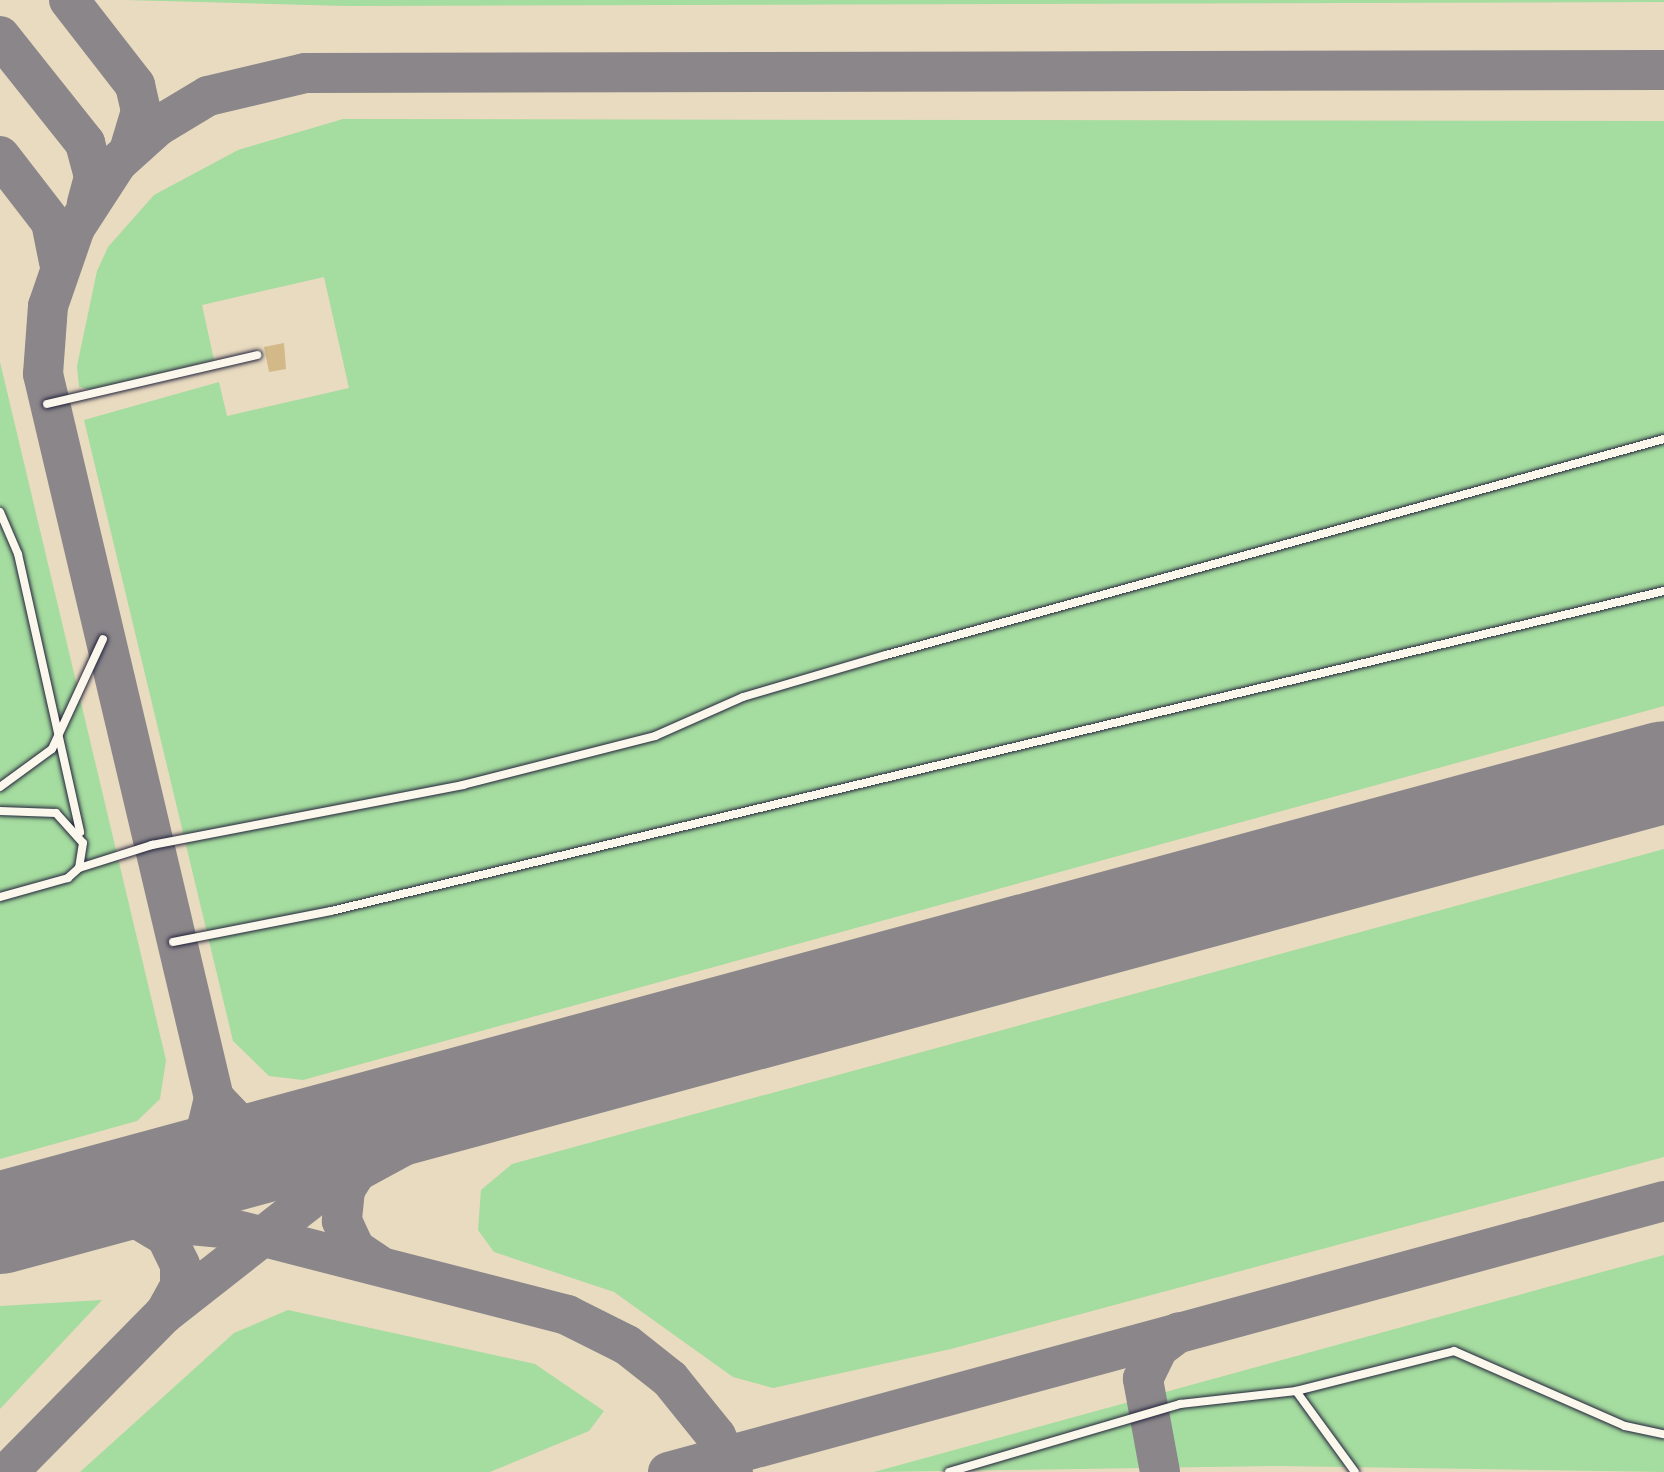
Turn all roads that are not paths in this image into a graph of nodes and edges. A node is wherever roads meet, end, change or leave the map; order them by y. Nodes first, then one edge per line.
1 (257, 355) dead end
2 (47, 404) dead end
3 (1664, 439) edge
4 (0, 512) edge
5 (1664, 591) edge
6 (103, 639) dead end
7 (56, 738) junction
8 (0, 787) edge
9 (0, 811) edge
10 (80, 832) junction
11 (79, 868) junction
12 (0, 897) edge
13 (173, 942) dead end
14 (1296, 1391) junction
15 (1664, 1434) edge
16 (949, 1472) edge
17 (1355, 1472) edge

1 - 2 lane
3 - 11 lane
4 - 7 lane
5 - 13 lane
6 - 7 lane
7 - 8 lane
7 - 10 lane
9 - 10 lane
10 - 11 lane
11 - 12 lane
14 - 15 lane
14 - 16 lane
14 - 17 lane

